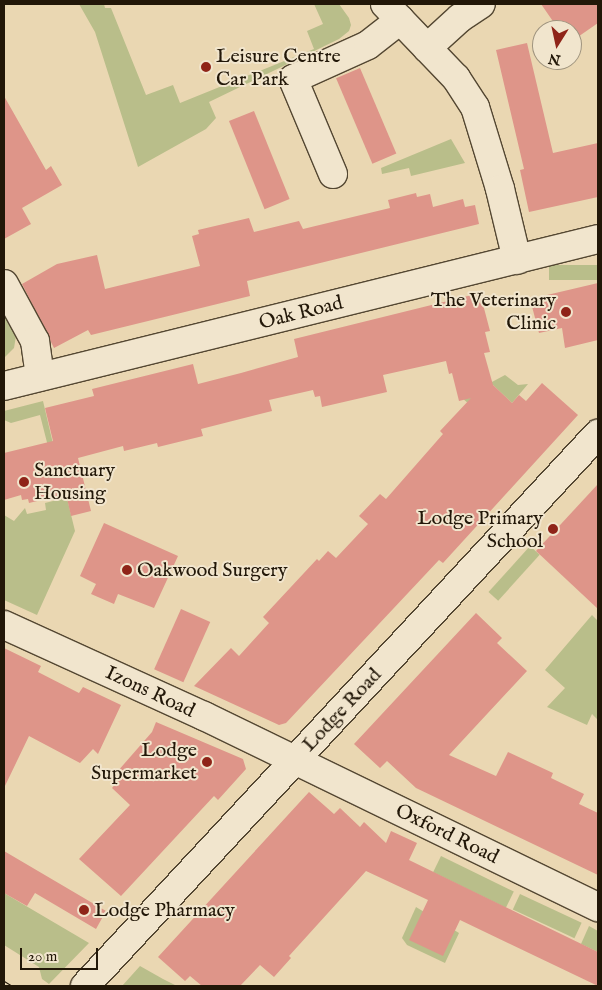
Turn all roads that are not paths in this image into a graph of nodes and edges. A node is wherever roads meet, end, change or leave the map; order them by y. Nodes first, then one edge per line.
1 (481, 4) edge
2 (393, 12) edge
3 (427, 48) junction
4 (333, 174) dead end
5 (598, 239) edge
6 (517, 260) junction
7 (4, 284) edge
8 (40, 377) junction
9 (4, 386) edge
10 (598, 434) edge
11 (4, 625) edge
12 (296, 761) junction
13 (598, 906) edge
14 (86, 986) edge

1 - 3 street
2 - 3 street
2 - 4 street
3 - 6 street
5 - 6 street, Oak Road
6 - 8 street, Oak Road
7 - 8 street
8 - 9 street, Oak Road
10 - 12 street, Lodge Road
11 - 12 street, Izons Road
12 - 13 street, Oxford Road
12 - 14 street, Lodge Road

